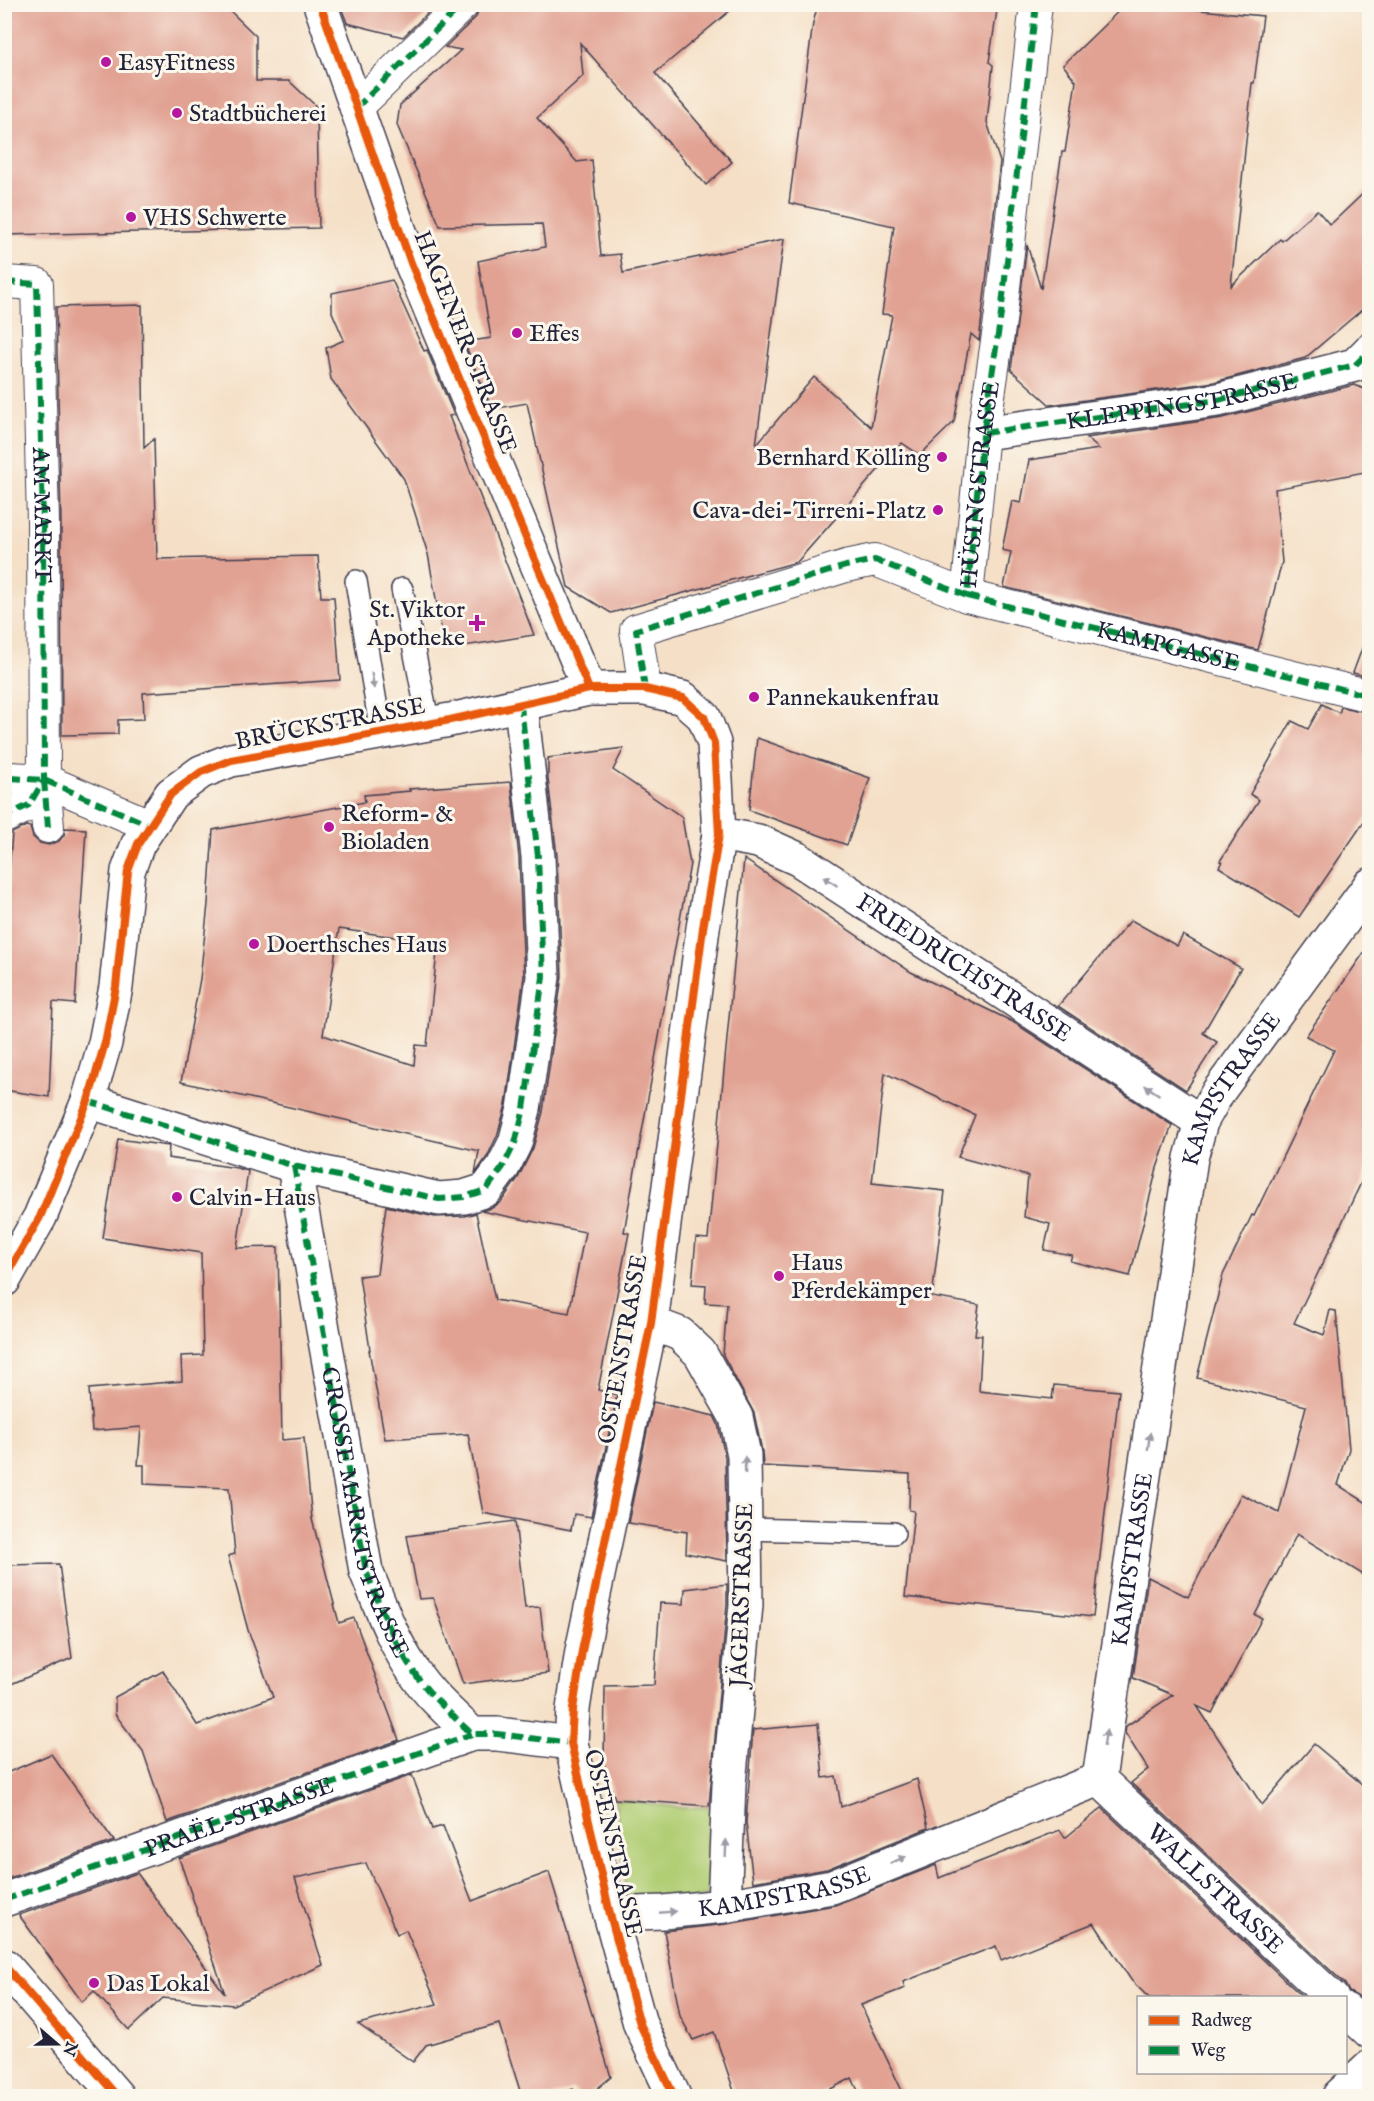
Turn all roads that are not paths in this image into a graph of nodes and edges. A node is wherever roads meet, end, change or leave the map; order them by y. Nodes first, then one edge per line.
1 (320, 4) edge
2 (463, 4) edge
3 (1036, 4) edge
4 (356, 108) junction
5 (4, 282) edge
6 (1370, 351) edge
7 (984, 433) junction
8 (356, 581) dead end
9 (402, 589) dead end
10 (967, 596) junction
11 (590, 689) junction
12 (645, 689) junction
13 (1370, 696) edge
14 (520, 706) junction
15 (429, 724) junction
16 (381, 733) junction
17 (10, 778) dead end
18 (44, 780) junction
19 (4, 817) edge
20 (149, 825) junction
21 (48, 827) dead end
22 (719, 834) junction
23 (1368, 891) edge
24 (88, 1101) junction
25 (1201, 1122) junction
26 (294, 1166) junction
27 (4, 1280) edge
28 (651, 1323) junction
29 (746, 1529) junction
30 (894, 1533) dead end
31 (472, 1734) junction
32 (571, 1743) junction
33 (1099, 1779) junction
34 (4, 1900) edge
35 (724, 1906) junction
36 (610, 1914) junction
37 (4, 1965) edge
38 (1330, 1996) edge
39 (1347, 2011) edge
40 (1370, 2032) edge
41 (1370, 2067) edge
42 (117, 2097) edge
43 (674, 2097) edge
44 (1339, 2097) edge

1 - 4 street, HAGENER STRASSE
2 - 4 street
3 - 7 street, HÜSINGSTRASSE
4 - 11 street, HAGENER STRASSE
5 - 18 street, AM MARKT
6 - 7 street, KLEPPINGSTRASSE
7 - 10 street, HÜSINGSTRASSE
8 -> 16 lane
9 - 15 lane
10 - 12 street, HÜSINGSTRASSE
10 - 13 street, KAMPGASSE
11 - 12 street, OSTENSTRASSE
11 - 14 street, BRÜCKSTRASSE
12 - 22 street, OSTENSTRASSE
14 - 15 street, BRÜCKSTRASSE
14 - 26 street
15 - 16 street, BRÜCKSTRASSE
16 - 20 street, BRÜCKSTRASSE
17 - 18 street
18 - 19 street
18 - 20 street
18 - 21 street, AM MARKT
20 - 24 street, BRÜCKSTRASSE
25 -> 22 street, FRIEDRICHSTRASSE
22 - 28 street, OSTENSTRASSE
23 - 25 street, KAMPSTRASSE
24 - 26 street
24 - 27 street, BRÜCKSTRASSE
33 -> 25 street, KAMPSTRASSE
26 - 31 street, GROSSE MARKTSTRASSE
29 -> 28 street, JÄGERSTRASSE
28 - 32 street, OSTENSTRASSE
29 - 30 lane
35 -> 29 street, JÄGERSTRASSE
31 - 32 street
31 - 34 street, PRAËL-STRASSE
32 - 36 street, OSTENSTRASSE
35 -> 33 street, KAMPSTRASSE
33 - 38 street, WALLSTRASSE
36 -> 35 street, KAMPSTRASSE
36 - 43 street, OSTENSTRASSE
37 - 42 street
39 - 40 street
41 - 44 street

